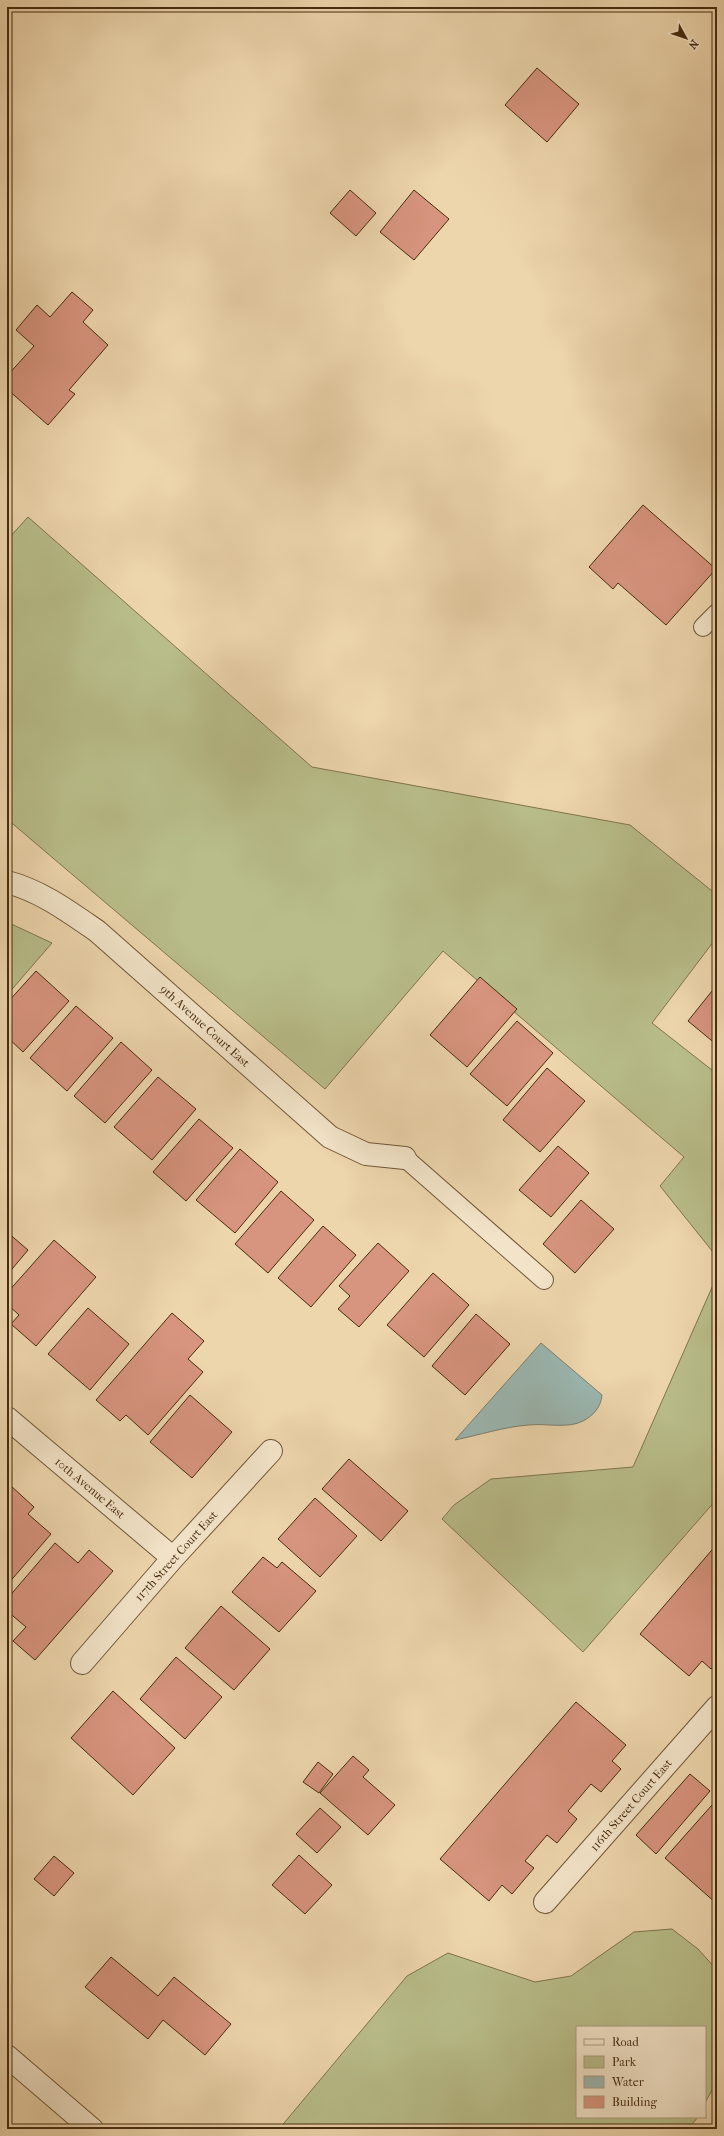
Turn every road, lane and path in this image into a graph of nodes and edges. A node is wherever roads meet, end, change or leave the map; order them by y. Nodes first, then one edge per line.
1 (717, 613) edge
2 (703, 627) dead end
3 (7, 882) edge
4 (405, 1158) joint
5 (544, 1280) dead end
6 (7, 1418) edge
7 (271, 1450) dead end
8 (173, 1558) junction
9 (82, 1663) dead end
10 (714, 1718) edge
11 (545, 1902) dead end
12 (7, 2056) edge
13 (92, 2129) edge

1 - 2 lane
3 - 4 street, 9th Avenue Court East
4 - 5 lane
6 - 8 street, 10th Avenue East
7 - 8 street, 117th Street Court East
8 - 9 street, 117th Street Court East
10 - 11 street, 116th Street Court East
12 - 13 street

